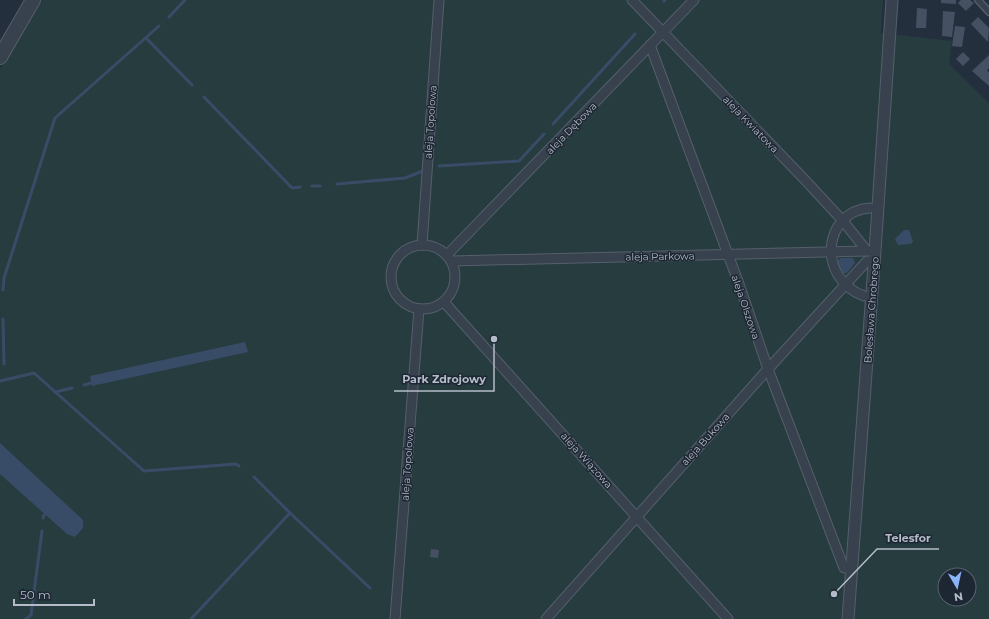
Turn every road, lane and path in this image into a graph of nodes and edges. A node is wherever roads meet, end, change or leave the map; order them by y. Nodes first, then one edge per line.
1 (33, 0) edge
2 (438, 0) edge
3 (632, 0) edge
4 (694, 0) edge
5 (892, 0) edge
6 (978, 0) edge
7 (989, 12) edge
8 (663, 32) junction
9 (650, 45) junction
10 (0, 57) edge
11 (870, 208) dead end
12 (843, 221) junction
13 (422, 245) junction
14 (867, 251) joint
15 (831, 252) junction
16 (728, 255) junction
17 (450, 258) junction
18 (867, 261) dead end
19 (845, 285) junction
20 (864, 296) dead end
21 (444, 302) junction
22 (419, 309) junction
23 (768, 369) junction
24 (637, 516) junction
25 (844, 568) dead end
26 (395, 619) edge
27 (546, 619) edge
28 (728, 619) edge
29 (848, 619) edge

1 - 10 street
2 - 13 street, aleja Topolowa
3 - 8 street, aleja Kwiatowa
4 - 8 street, aleja Dębowa
5 - 29 street, Bolesława Chrobrego
6 - 7 lane
8 - 9 street, aleja Dębowa
8 - 12 street, aleja Kwiatowa
9 - 16 street, aleja Olszowa
9 - 17 street, aleja Dębowa
11 - 12 street
12 - 14 street, aleja Kwiatowa
12 - 15 street
13 - 17 street
13 - 22 street
14 - 15 street, aleja Parkowa
15 - 16 street, aleja Parkowa
15 - 19 street
16 - 17 street, aleja Parkowa
16 - 23 street, aleja Olszowa
17 - 21 street
18 - 19 street, aleja Bukowa
19 - 20 street
19 - 23 street, aleja Bukowa
21 - 22 street
21 - 24 street, aleja Wiązowa
22 - 26 street, aleja Topolowa
23 - 24 street, aleja Bukowa
23 - 25 street, aleja Olszowa
24 - 27 street, aleja Bukowa
24 - 28 street, aleja Wiązowa

